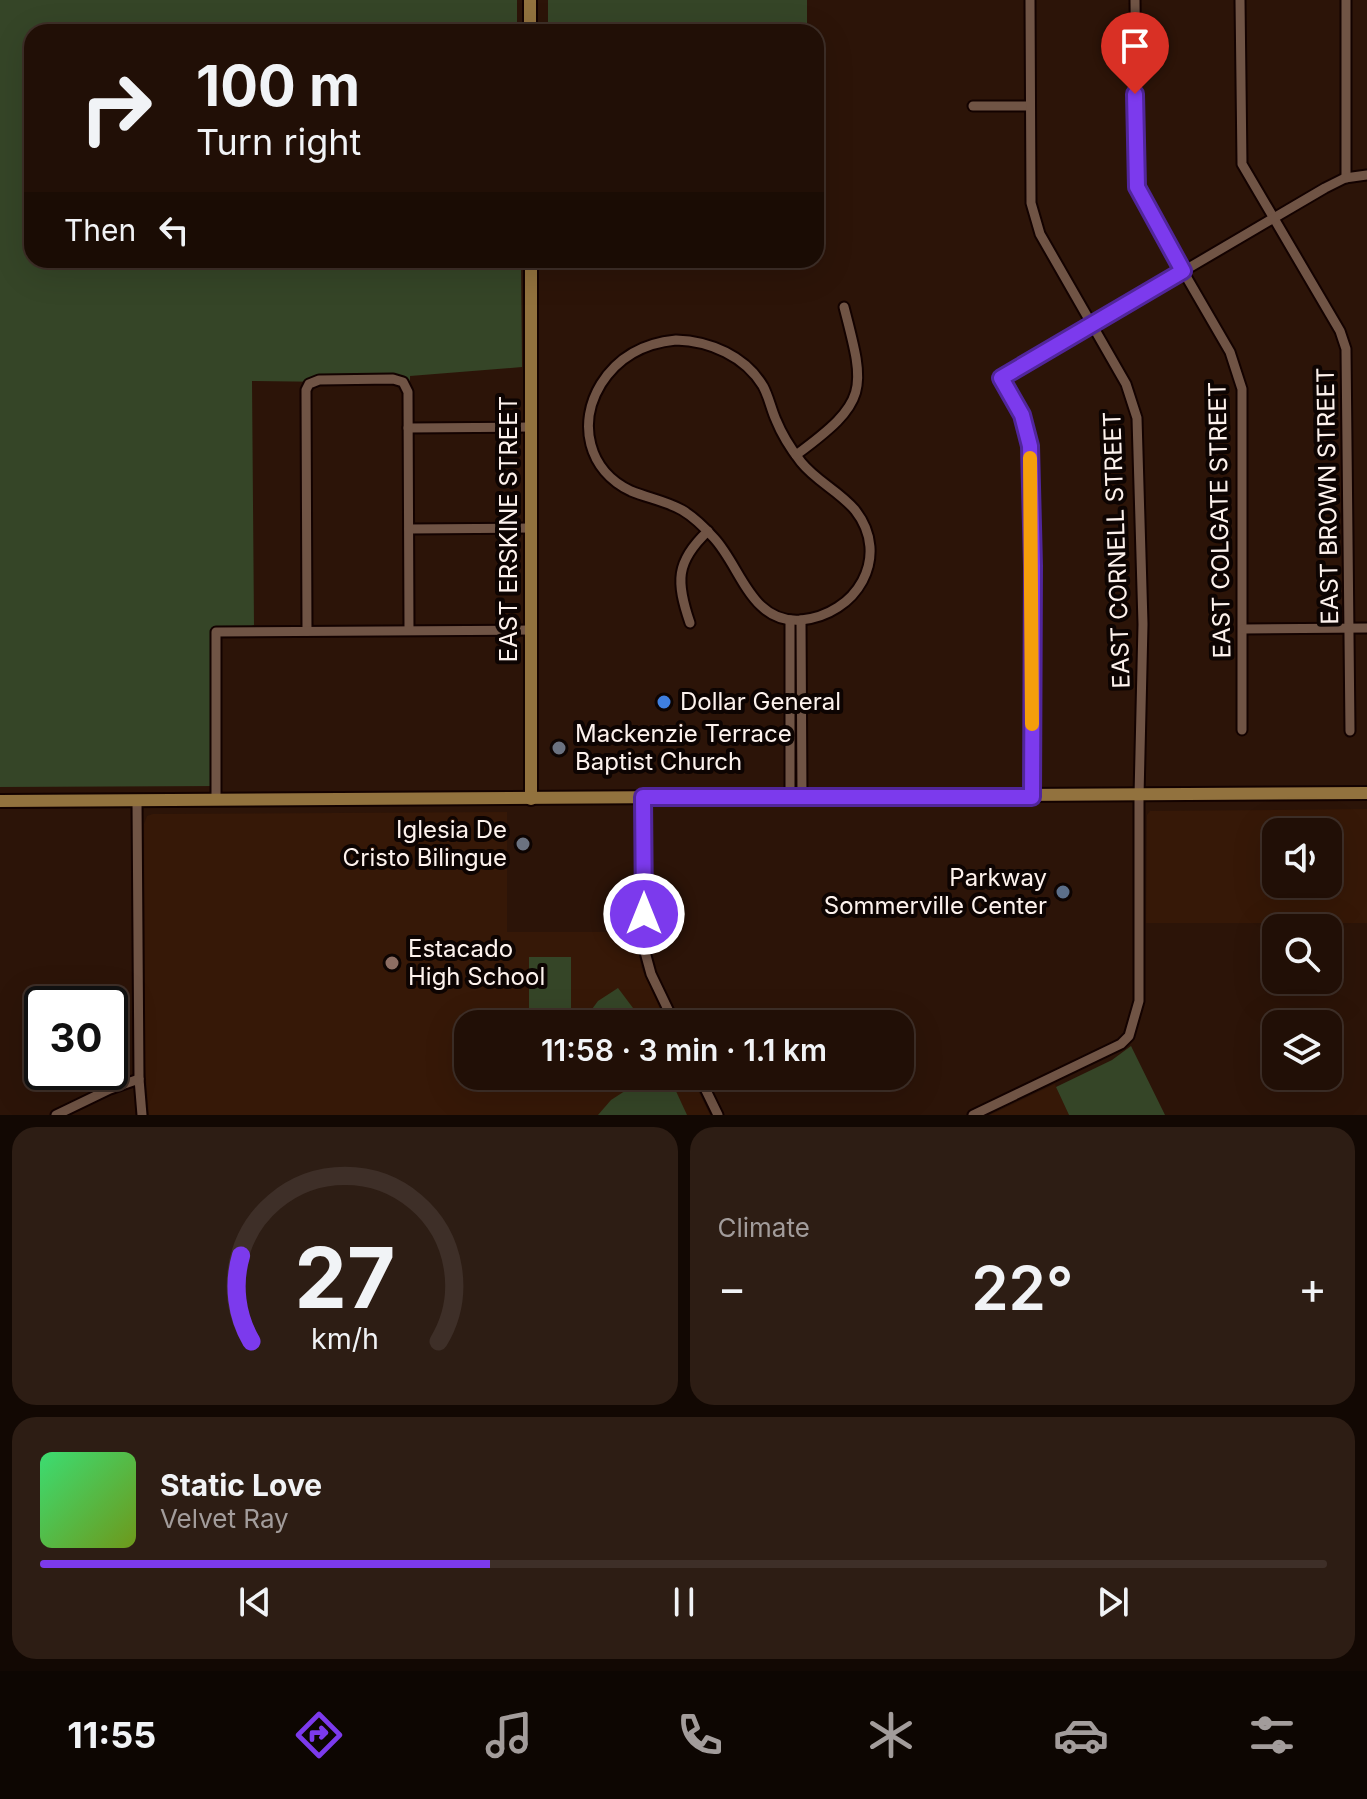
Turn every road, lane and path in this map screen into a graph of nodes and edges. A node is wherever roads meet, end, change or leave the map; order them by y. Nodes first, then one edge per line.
1 (530, 0) edge
2 (1030, 0) edge
3 (1135, 0) edge
4 (1240, 0) edge
5 (1346, 0) edge
6 (530, 24) edge
7 (973, 106) dead end
8 (1030, 106) junction
9 (1367, 175) edge
10 (1346, 178) junction
11 (1274, 219) junction
12 (531, 268) edge
13 (1183, 271) junction
14 (844, 307) dead end
15 (1092, 324) junction
16 (531, 427) junction
17 (408, 428) junction
18 (796, 455) junction
19 (531, 528) junction
20 (409, 529) junction
21 (708, 531) junction
22 (790, 620) junction
23 (801, 620) junction
24 (690, 623) dead end
25 (1367, 628) edge
26 (1243, 629) junction
27 (1349, 629) junction
28 (409, 630) junction
29 (532, 630) junction
30 (307, 631) junction
31 (1242, 730) dead end
32 (1350, 731) dead end
33 (1367, 793) edge
34 (1139, 796) junction
35 (643, 797) junction
36 (1032, 797) junction
37 (796, 798) junction
38 (531, 799) junction
39 (216, 800) junction
40 (0, 801) edge
41 (137, 801) junction
42 (668, 1010) edge
43 (139, 1079) junction
44 (706, 1090) edge
45 (56, 1115) edge
46 (142, 1115) edge
47 (718, 1115) edge
48 (973, 1115) edge

1 - 6 main road
2 - 8 street, EAST CORNELL STREET
3 - 13 street, EAST COLGATE STREET
4 - 11 street, EAST BROWN STREET
5 - 10 street
7 - 8 street
8 - 15 street, EAST CORNELL STREET
9 - 10 street
10 - 11 street
11 - 13 street
11 - 27 street, EAST BROWN STREET
12 - 16 main road, EAST ERSKINE STREET
13 - 15 street
13 - 26 street, EAST COLGATE STREET
14 - 18 street
15 - 34 street, EAST CORNELL STREET
15 - 36 street
16 - 17 street
16 - 19 main road, EAST ERSKINE STREET
17 - 20 street
17 - 30 street
18 - 21 street
18 - 23 street
19 - 20 street
19 - 29 main road, EAST ERSKINE STREET
20 - 28 street
21 - 22 street
21 - 24 street
22 - 23 street
22 - 37 street
23 - 37 street
25 - 27 street
26 - 27 street
26 - 31 street, EAST COLGATE STREET
27 - 32 street, EAST BROWN STREET
28 - 29 street
28 - 30 street
29 - 38 main road, EAST ERSKINE STREET
30 - 39 street
33 - 34 main road
34 - 36 main road
34 - 48 street, EAST CORNELL STREET
35 - 37 main road
35 - 38 main road
35 - 42 street
36 - 37 main road
38 - 39 main road
39 - 41 main road
40 - 41 main road
41 - 43 street
43 - 45 street
43 - 46 street
44 - 47 street

